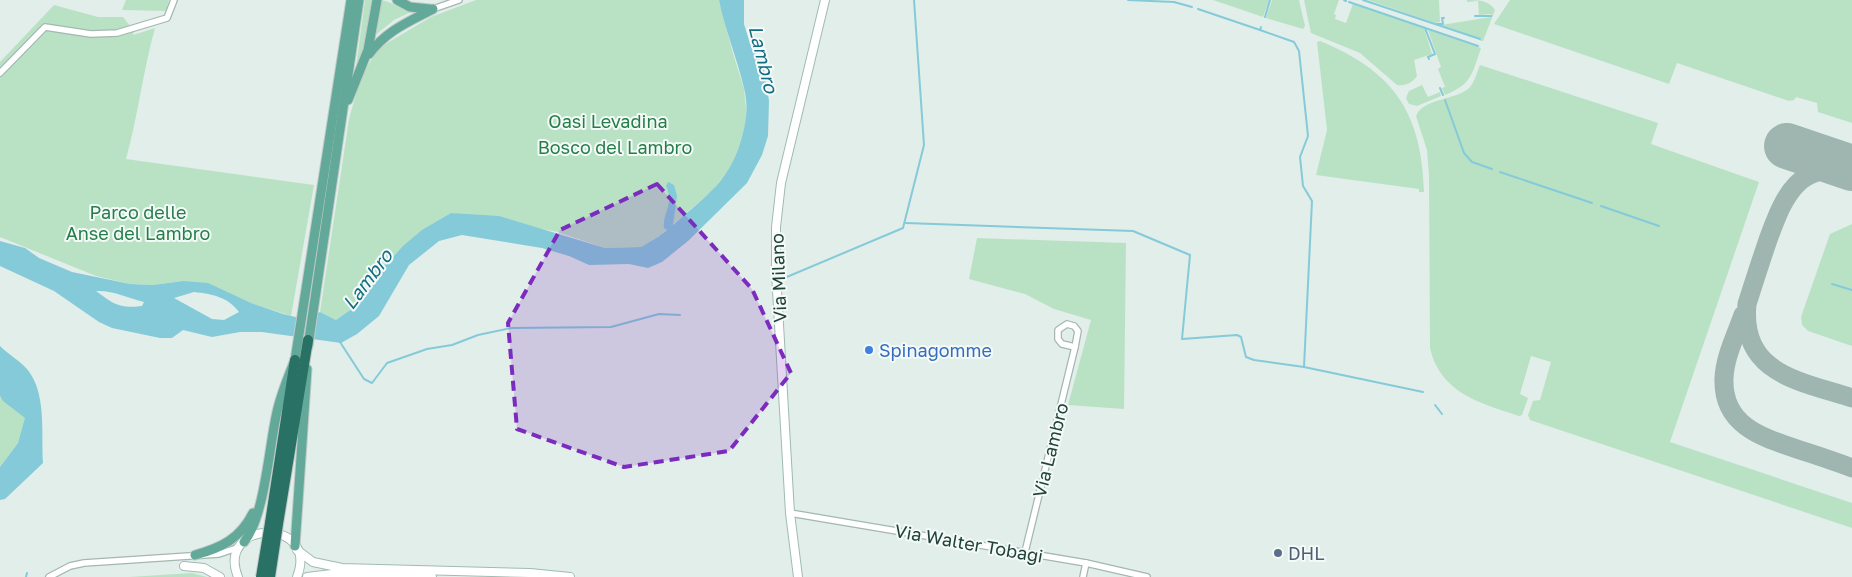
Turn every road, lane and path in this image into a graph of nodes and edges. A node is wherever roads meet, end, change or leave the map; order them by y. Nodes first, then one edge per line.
1 (174, 0) edge
2 (351, 0) edge
3 (359, 0) edge
4 (377, 0) edge
5 (397, 0) edge
6 (460, 0) edge
7 (825, 0) edge
8 (433, 9) junction
9 (364, 61) junction
10 (0, 73) edge
11 (342, 112) junction
12 (303, 340) junction
13 (1075, 347) junction
14 (295, 360) junction
15 (266, 470) junction
16 (790, 513) junction
17 (274, 524) junction
18 (242, 545) junction
19 (296, 548) junction
20 (1026, 552) junction
21 (195, 555) junction
22 (794, 562) junction
23 (1086, 562) junction
24 (184, 566) dead end
25 (237, 576) edge
26 (371, 576) edge
27 (49, 577) edge
28 (220, 577) edge
29 (261, 577) edge
30 (270, 577) edge
31 (297, 577) edge
32 (307, 577) edge
33 (432, 577) edge
34 (570, 577) edge
35 (793, 577) edge
36 (798, 577) edge
37 (1082, 577) edge
38 (1147, 577) edge

1 - 10 street
2 - 12 main road
3 - 11 main road
4 - 9 main road
5 - 8 main road
6 - 8 street
7 - 16 street, Via Milano
8 - 9 main road
9 - 11 main road
11 - 12 main road
12 - 14 main road
12 - 17 highway
12 - 19 main road
13 - 13 street
13 - 20 street, Via Lambro
14 - 15 main road
14 - 17 highway
15 - 18 main road
15 - 21 main road
16 - 20 street, Via Walter Tobagi
16 - 22 street, Via Milano
17 - 29 highway, bridge
17 - 30 highway, bridge
18 - 19 street
18 - 21 street
18 - 25 street
19 - 31 street
19 - 34 street
20 - 23 street, Via Walter Tobagi
21 - 27 street
22 - 35 street, Via Milano
22 - 36 street, Via Milano
23 - 37 street
23 - 38 street, Via Walter Tobagi
24 - 28 street
26 - 32 street
26 - 33 street

